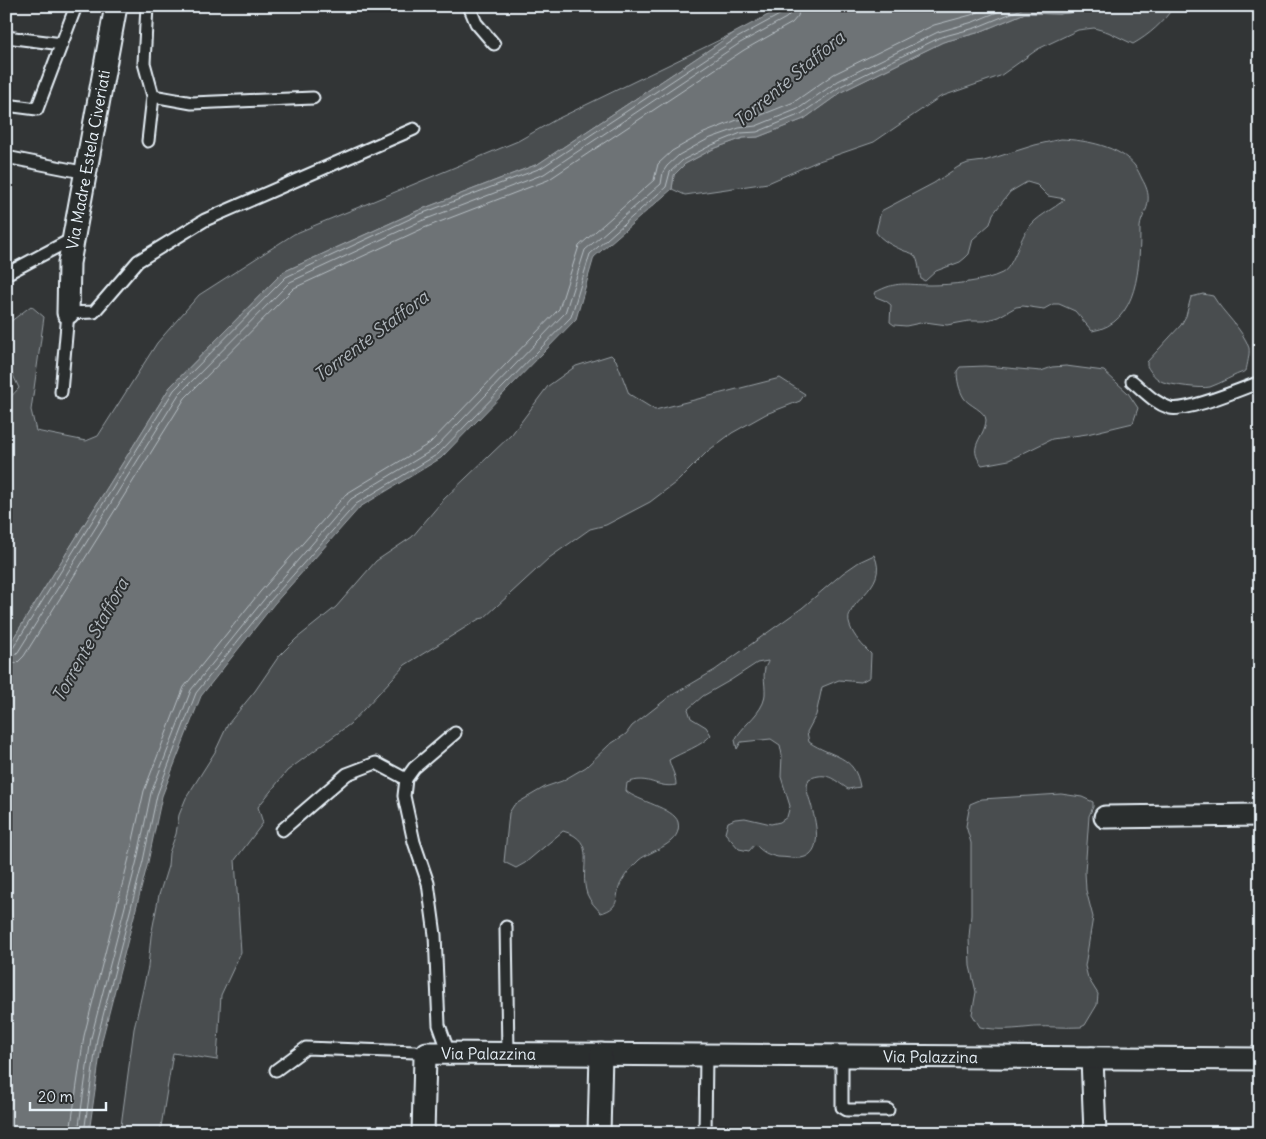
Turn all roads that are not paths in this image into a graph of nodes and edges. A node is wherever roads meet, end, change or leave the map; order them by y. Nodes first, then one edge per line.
1 (76, 6) edge
2 (116, 6) edge
3 (147, 6) edge
4 (469, 6) edge
5 (6, 38) edge
6 (62, 44) junction
7 (494, 44) dead end
8 (153, 96) junction
9 (313, 98) dead end
10 (6, 105) edge
11 (414, 129) dead end
12 (148, 141) dead end
13 (6, 157) edge
14 (87, 173) junction
15 (74, 238) junction
16 (6, 274) edge
17 (68, 313) junction
18 (1132, 381) dead end
19 (1260, 382) edge
20 (61, 392) dead end
21 (455, 733) dead end
22 (406, 779) junction
23 (1260, 815) edge
24 (1105, 817) dead end
25 (282, 830) dead end
26 (506, 927) dead end
27 (449, 1052) junction
28 (422, 1053) junction
29 (508, 1053) junction
30 (601, 1054) junction
31 (706, 1055) junction
32 (842, 1056) junction
33 (1092, 1058) junction
34 (1260, 1059) edge
35 (276, 1070) dead end
36 (888, 1110) dead end
37 (423, 1133) edge
38 (599, 1133) edge
39 (705, 1133) edge
40 (1095, 1133) edge

1 - 6 lane
2 - 14 street, Via Madre Estela Civeriati
3 - 8 lane
4 - 7 lane
5 - 6 lane
6 - 10 lane
8 - 9 lane
8 - 12 lane
11 - 17 lane
13 - 14 lane
14 - 15 street, Via Madre Estela Civeriati
15 - 16 lane
15 - 17 street, Via Madre Estela Civeriati
17 - 20 lane
18 - 19 lane
21 - 22 lane
22 - 25 lane
22 - 27 lane
23 - 24 street
26 - 29 lane
27 - 28 street, Via Palazzina
27 - 29 street, Via Palazzina
28 - 35 lane
28 - 37 street, Via Palazzina
29 - 30 street, Via Palazzina
30 - 31 street, Via Palazzina
30 - 38 street
31 - 32 street, Via Palazzina
31 - 39 lane
32 - 33 street, Via Palazzina
32 - 36 lane
33 - 34 street, Via Palazzina
33 - 40 street

